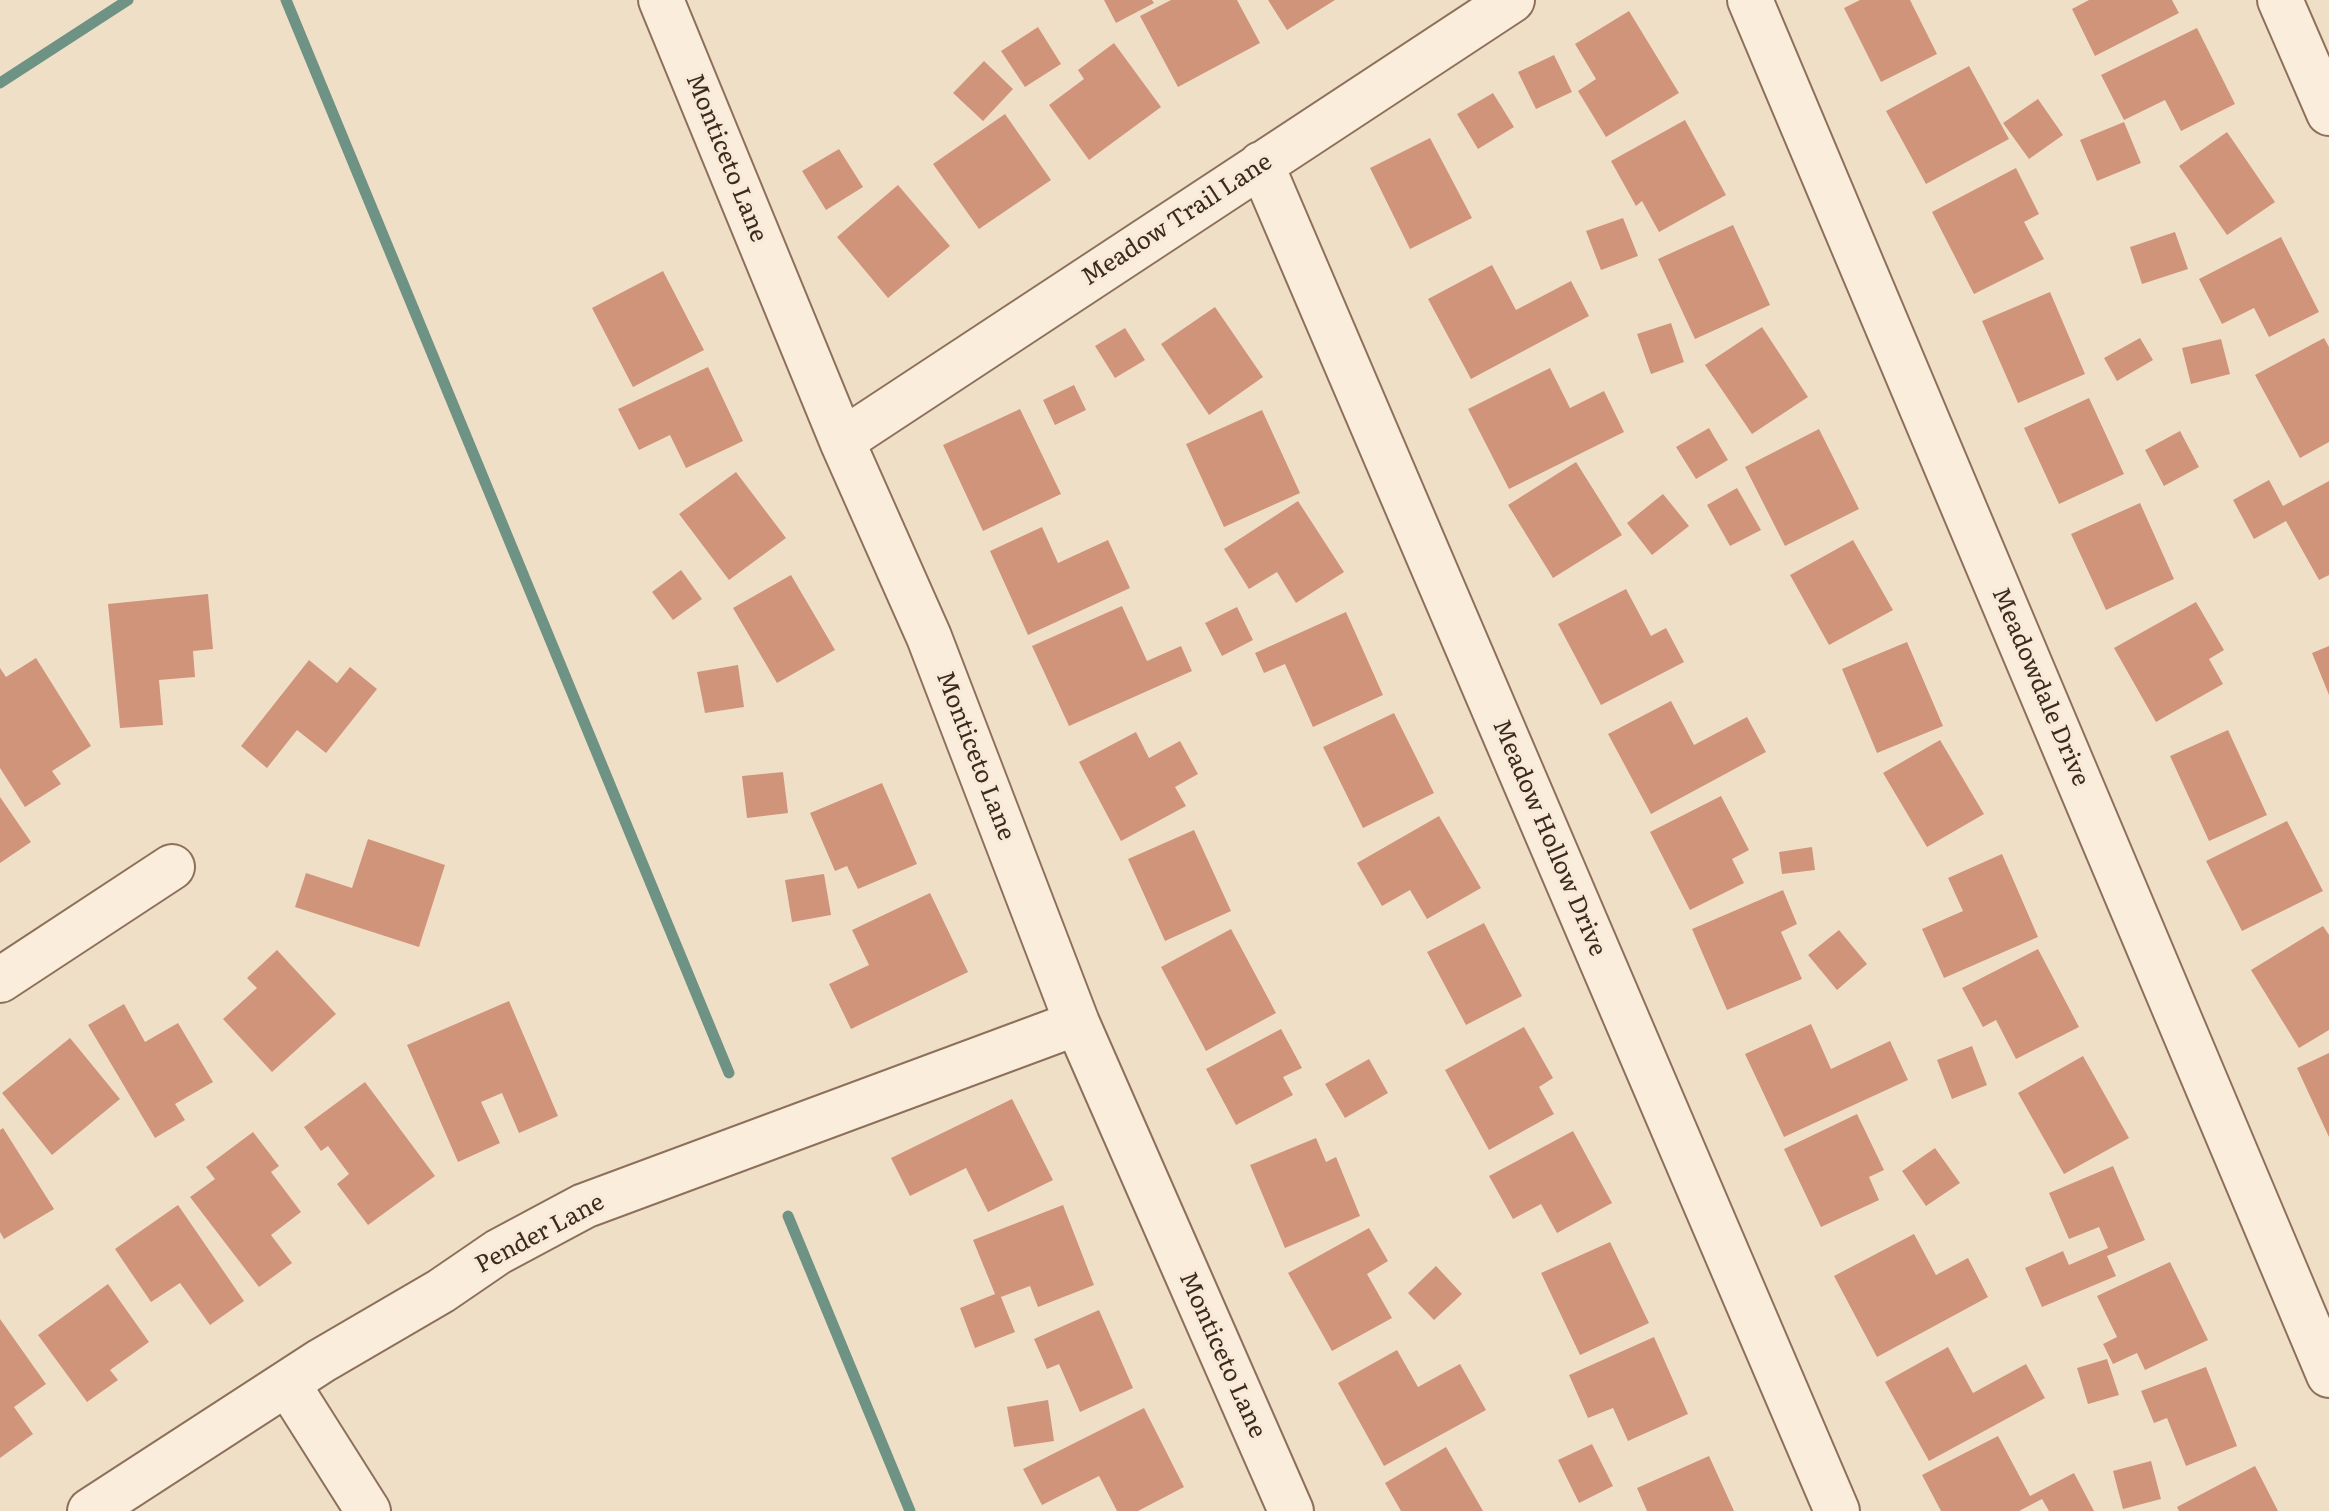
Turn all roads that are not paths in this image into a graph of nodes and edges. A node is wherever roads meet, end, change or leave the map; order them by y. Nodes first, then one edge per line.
1 (661, 0) edge
2 (1512, 0) edge
3 (1750, 0) edge
4 (2280, 0) edge
5 (2329, 113) edge
6 (1261, 164) junction
7 (842, 441) junction
8 (172, 867) dead end
9 (0, 980) edge
10 (1077, 1023) junction
11 (2329, 1375) edge
12 (287, 1383) junction
13 (90, 1511) edge
14 (368, 1511) edge
15 (1291, 1511) edge
16 (1837, 1511) edge

1 - 7 street, Monticeto Lane
2 - 6 street, Meadow Trail Lane
3 - 11 street, Meadowdale Drive
4 - 5 street
6 - 7 street, Meadow Trail Lane
6 - 16 street, Meadow Hollow Drive
7 - 10 street, Monticeto Lane
8 - 9 street
10 - 12 street, Pender Lane
10 - 15 street, Monticeto Lane
12 - 13 street, Pender Lane
12 - 14 street

